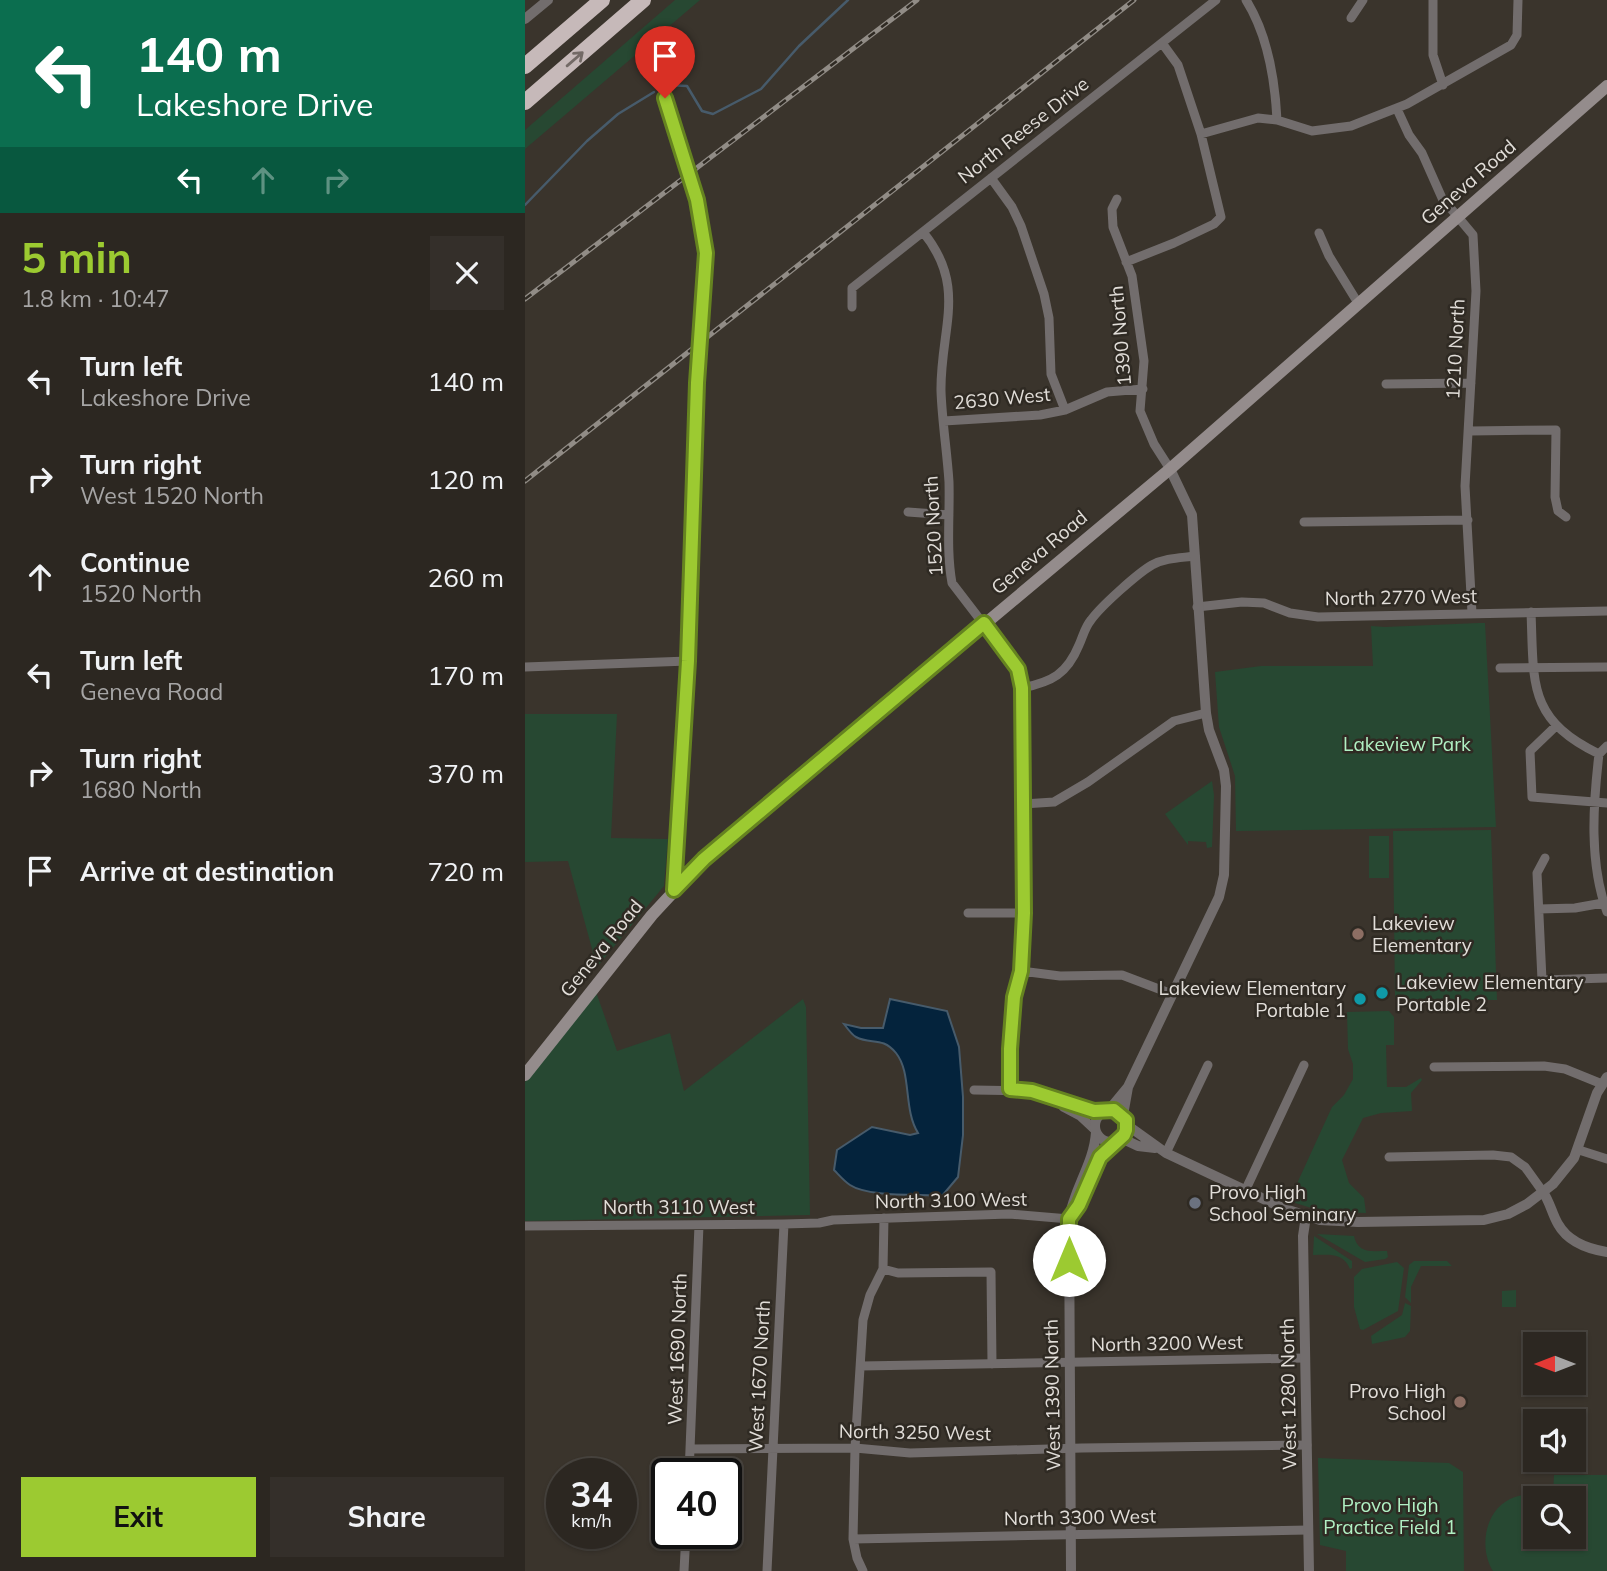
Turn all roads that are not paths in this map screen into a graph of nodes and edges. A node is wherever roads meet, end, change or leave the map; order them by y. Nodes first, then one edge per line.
1 (548, 0) edge
2 (602, 0) edge
3 (642, 0) edge
4 (1216, 0) edge
5 (1246, 0) edge
6 (1363, 0) edge
7 (1433, 0) edge
8 (1518, 0) edge
9 (1351, 18) dead end
10 (525, 19) edge
11 (1162, 43) junction
12 (525, 66) edge
13 (659, 68) dead end
14 (1443, 85) junction
15 (1607, 86) edge
16 (525, 102) edge
17 (1397, 109) junction
18 (1277, 120) junction
19 (1201, 134) junction
20 (991, 178) junction
21 (1118, 199) dead end
22 (1458, 216) junction
23 (923, 232) junction
24 (1319, 233) dead end
25 (1126, 262) junction
26 (1359, 303) junction
27 (852, 307) dead end
28 (1471, 383) junction
29 (1386, 384) dead end
30 (1143, 389) junction
31 (1065, 410) junction
32 (944, 421) junction
33 (1469, 431) junction
34 (1170, 469) junction
35 (908, 512) dead end
36 (949, 515) junction
37 (1566, 517) dead end
38 (1468, 520) junction
39 (1304, 522) dead end
40 (1195, 556) junction
41 (1197, 607) junction
42 (1531, 611) junction
43 (1607, 611) edge
44 (1472, 613) junction
45 (984, 623) junction
46 (688, 661) junction
47 (525, 667) edge
48 (1534, 667) junction
49 (1607, 667) edge
50 (1500, 668) dead end
51 (1022, 688) junction
52 (1206, 713) junction
53 (1556, 726) junction
54 (1607, 746) edge
55 (1599, 754) junction
56 (1595, 803) junction
57 (1607, 803) edge
58 (1023, 804) junction
59 (1545, 858) dead end
60 (674, 890) junction
61 (1605, 908) edge
62 (1539, 909) junction
63 (968, 913) dead end
64 (1024, 913) junction
65 (1021, 971) junction
66 (1607, 978) edge
67 (1172, 994) junction
68 (1208, 1065) dead end
69 (1304, 1065) dead end
70 (1434, 1067) dead end
71 (525, 1075) edge
72 (1605, 1080) edge
73 (1129, 1087) junction
74 (1010, 1089) junction
75 (974, 1090) dead end
76 (1054, 1099) junction
77 (1107, 1110) junction
78 (1125, 1120) junction
79 (1096, 1131) junction
80 (1119, 1140) junction
81 (1160, 1150) junction
82 (1579, 1150) junction
83 (1389, 1157) dead end
84 (1607, 1158) edge
85 (1246, 1189) junction
86 (1543, 1192) junction
87 (1306, 1216) junction
88 (884, 1218) junction
89 (1069, 1219) junction
90 (833, 1220) joint
91 (784, 1224) junction
92 (699, 1225) junction
93 (525, 1226) edge
94 (1607, 1252) edge
95 (883, 1269) junction
96 (1305, 1358) junction
97 (1069, 1362) junction
98 (992, 1364) junction
99 (861, 1366) junction
100 (1307, 1445) junction
101 (855, 1448) junction
102 (690, 1449) junction
103 (772, 1449) junction
104 (1070, 1449) junction
105 (690, 1458) edge
106 (1308, 1530) junction
107 (1071, 1535) junction
108 (853, 1539) junction
109 (685, 1549) edge
110 (684, 1571) edge
111 (767, 1571) edge
112 (863, 1571) edge
113 (1072, 1571) edge
114 (1309, 1571) edge

1 - 10 street
2 - 12 highway
16 -> 3 highway
4 - 11 street, North Reese Drive
5 - 18 street
6 - 9 street
7 - 14 street
8 - 14 street
11 - 19 street
11 - 20 street, North Reese Drive
13 - 46 street
14 - 17 street
15 - 22 main road, Geneva Road
17 - 18 street
17 - 22 street, 1210 North
18 - 19 street
19 - 25 street
20 - 23 street, North Reese Drive
20 - 31 street
21 - 25 street, 1390 North
22 - 26 main road, Geneva Road
22 - 28 street, 1210 North
23 - 27 street, North Reese Drive
23 - 32 street, 1520 North
24 - 26 street
25 - 30 street, 1390 North
26 - 34 main road, Geneva Road
28 - 29 street
28 - 33 street, 1210 North
30 - 31 street, 2630 West
30 - 34 street, 1390 North
31 - 32 street, 2630 West
32 - 36 street, 1520 North
33 - 37 street
33 - 38 street, 1210 North
34 - 40 street, 1390 North
34 - 45 main road, Geneva Road
35 - 36 street
36 - 45 street, 1520 North
38 - 39 street
38 - 44 street, 1210 North
40 - 41 street, 1390 North
40 - 51 street
41 - 44 street, North 2770 West
41 - 52 street, 1390 North
42 - 43 street, North 2770 West
42 - 44 street, North 2770 West
42 - 48 street
45 - 51 street, 1520 North
45 - 60 main road, Geneva Road
46 - 47 street
46 - 60 street
48 - 49 street
48 - 50 street
48 - 53 street
51 - 58 street, 1520 North
52 - 58 street
52 - 67 street
53 - 55 street
53 - 56 street
54 - 55 street
55 - 56 street
56 - 57 street
56 - 61 street
58 - 64 street, 1520 North
59 - 62 street
60 - 71 main road, Geneva Road
61 - 62 street
62 - 66 street
63 - 64 street
64 - 65 street, 1520 North
65 - 67 street
65 - 74 street, 1520 North
67 - 73 street
68 - 81 street
69 - 85 street
70 - 72 street
72 - 82 street
73 - 77 street
73 - 78 street
74 - 75 street
74 - 76 street
76 - 77 street
76 - 79 street
77 - 78 street
77 - 79 street
78 - 80 street
78 - 81 street
79 - 80 street
79 - 89 street, West 1390 North
80 - 81 street
80 - 89 street, West 1390 North
81 - 85 street
82 - 84 street
82 - 86 street
83 - 86 street
85 - 87 street
86 - 87 street
86 - 94 street
87 - 96 street, West 1280 North
88 - 89 street, North 3100 West
88 - 90 street, North 3100 West
88 - 95 street
89 - 97 street, West 1390 North
90 - 91 street, North 3110 West
91 - 92 street, North 3110 West
91 - 103 street, West 1670 North
92 - 93 street, North 3110 West
92 - 102 street, West 1690 North
95 - 98 street
95 - 99 street
96 - 97 street, North 3200 West
96 - 100 street, West 1280 North
97 - 98 street, North 3200 West
97 - 104 street, West 1390 North
98 - 99 street, North 3200 West
99 - 101 street
100 - 104 street, North 3250 West
100 - 106 street, West 1280 North
101 - 103 street, North 3250 West
101 - 104 street, North 3250 West
101 - 108 street
102 - 103 street, North 3250 West
102 - 105 street, West 1690 North
103 - 111 street, West 1670 North
104 - 107 street, West 1390 North
106 - 107 street, North 3300 West
106 - 114 street, West 1280 North
107 - 108 street, North 3300 West
107 - 113 street, West 1390 North
108 - 112 street
109 - 110 street

